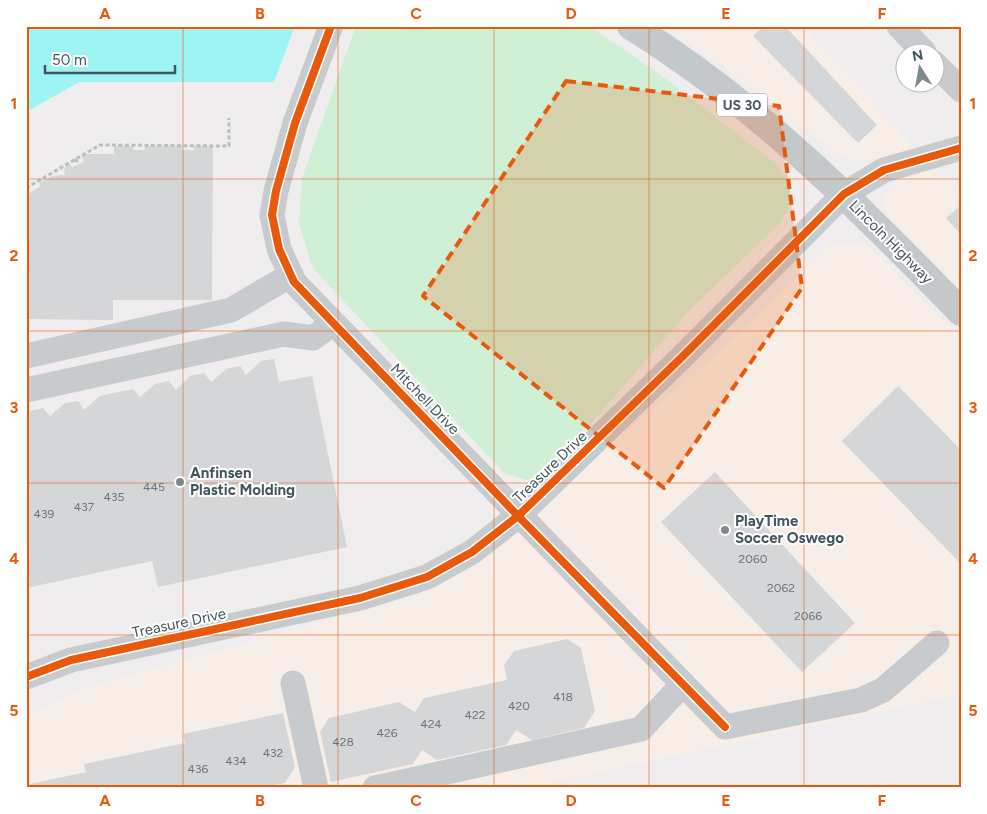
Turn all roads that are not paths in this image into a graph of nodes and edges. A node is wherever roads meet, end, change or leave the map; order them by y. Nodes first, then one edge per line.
1 (331, 26) edge
2 (630, 26) edge
3 (899, 26) edge
4 (914, 42) edge
5 (944, 73) edge
6 (961, 90) edge
7 (961, 148) edge
8 (844, 194) junction
9 (291, 275) junction
10 (961, 312) edge
11 (333, 323) junction
12 (26, 356) edge
13 (26, 390) edge
14 (518, 516) junction
15 (937, 643) dead end
16 (26, 677) edge
17 (293, 683) dead end
18 (683, 684) junction
19 (316, 788) edge
20 (375, 788) edge

1 - 9 street, Mitchell Drive
2 - 8 main road, Lincoln Highway / US 30
3 - 4 street
5 - 6 street
7 - 8 street, Treasure Drive
8 - 10 main road, Lincoln Highway / US 30
8 - 14 street, Treasure Drive
9 - 11 street, Mitchell Drive
9 - 12 street
11 - 13 street
11 - 14 street, Mitchell Drive
14 - 16 street, Treasure Drive
14 - 18 street, Mitchell Drive
15 - 18 street, Mitchell Drive
17 - 19 street
18 - 20 street

